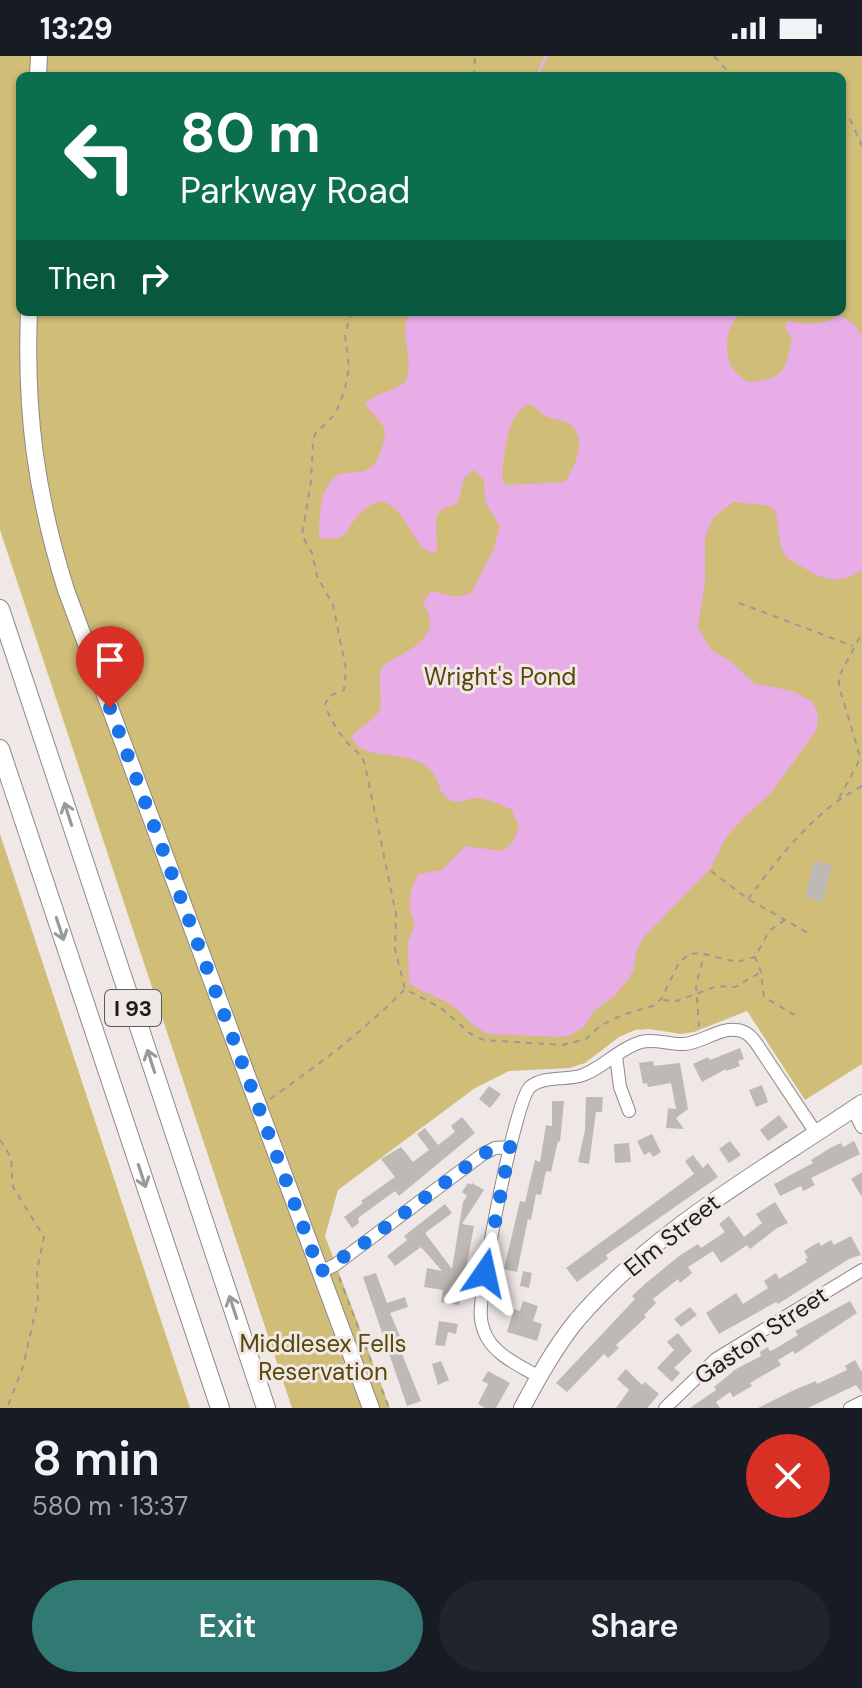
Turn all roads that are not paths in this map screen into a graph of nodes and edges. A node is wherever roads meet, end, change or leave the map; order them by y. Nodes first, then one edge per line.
1 (29, 316) edge
2 (0, 609) edge
3 (0, 749) edge
4 (616, 1056) junction
5 (857, 1106) edge
6 (629, 1111) dead end
7 (862, 1127) edge
8 (816, 1133) junction
9 (510, 1147) junction
10 (328, 1268) junction
11 (862, 1270) edge
12 (338, 1322) junction
13 (539, 1377) junction
14 (862, 1402) edge
15 (220, 1408) edge
16 (266, 1408) edge
17 (361, 1408) edge
18 (371, 1408) edge
19 (522, 1408) edge
20 (665, 1408) edge
21 (850, 1408) edge

1 - 10 main road
16 -> 2 highway, I 93
3 -> 15 highway, I 93
4 - 6 street
4 - 8 street
4 - 9 street
5 - 7 street
5 - 8 main road, Elm Street
8 - 13 main road, Elm Street
9 - 10 street
9 - 13 street
10 - 12 main road
11 - 20 street, Gaston Street
12 - 17 main road
12 - 18 main road
13 - 19 main road, Elm Street
14 - 21 street

